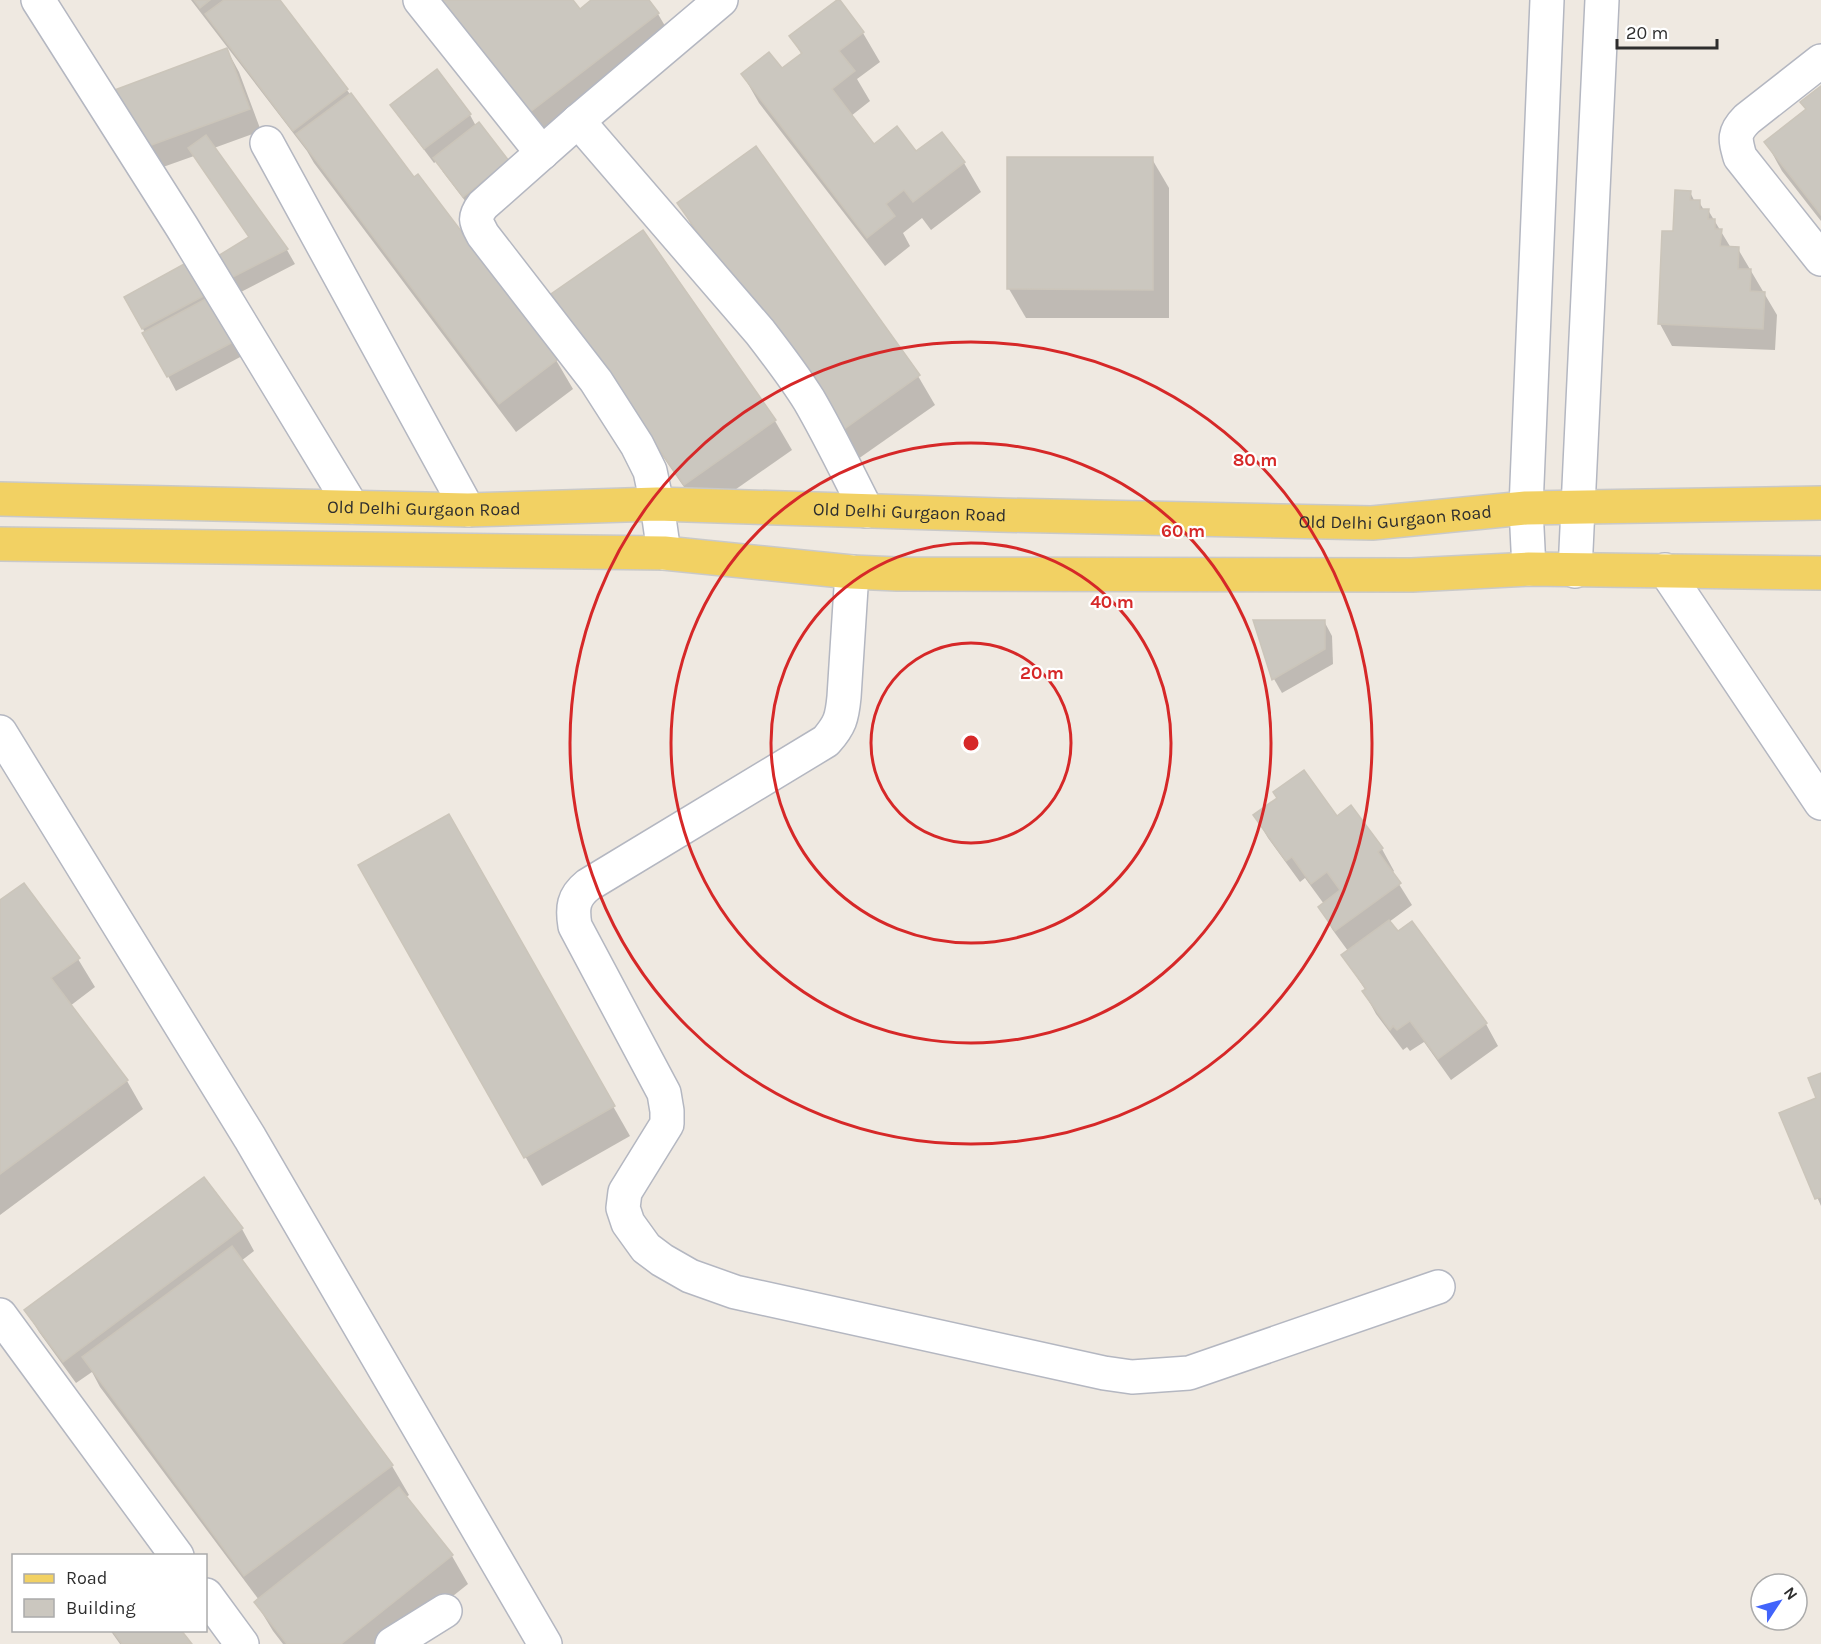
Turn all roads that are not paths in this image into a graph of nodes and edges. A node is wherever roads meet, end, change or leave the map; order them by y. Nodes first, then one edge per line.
1 (38, 0) edge
2 (420, 0) edge
3 (721, 0) edge
4 (1547, 0) edge
5 (1602, 0) edge
6 (1821, 61) edge
7 (578, 121) junction
8 (267, 143) dead end
9 (542, 153) junction
10 (1821, 259) edge
11 (0, 499) edge
12 (1821, 503) edge
13 (657, 504) junction
14 (1578, 506) junction
15 (352, 507) junction
16 (1526, 508) junction
17 (468, 510) junction
18 (867, 511) junction
19 (0, 544) edge
20 (664, 553) junction
21 (1529, 569) junction
22 (1665, 570) junction
23 (1575, 571) junction
24 (852, 572) junction
25 (1821, 573) edge
26 (0, 732) edge
27 (1821, 802) edge
28 (1438, 1287) dead end
29 (0, 1315) edge
30 (176, 1554) edge
31 (207, 1595) edge
32 (445, 1611) dead end
33 (242, 1644) edge
34 (392, 1644) edge
35 (545, 1644) edge

1 - 15 street
2 - 9 street
3 - 7 street
4 - 16 street
5 - 14 street
6 - 10 street
7 - 9 street
7 - 18 street
8 - 17 street
9 - 13 street
11 - 15 main road, Old Delhi Gurgaon Road
12 - 14 main road, Old Delhi Gurgaon Road
13 - 17 main road, Old Delhi Gurgaon Road
13 - 18 main road, Old Delhi Gurgaon Road
13 - 20 street
14 - 16 main road, Old Delhi Gurgaon Road
14 - 23 street
15 - 17 main road, Old Delhi Gurgaon Road
16 - 18 main road, Old Delhi Gurgaon Road
16 - 21 street
19 - 20 main road
20 - 24 main road
21 - 23 main road
21 - 24 main road
22 - 23 main road
22 - 25 main road
22 - 27 street
24 - 28 street
26 - 35 street
29 - 30 street
31 - 33 street
32 - 34 street

